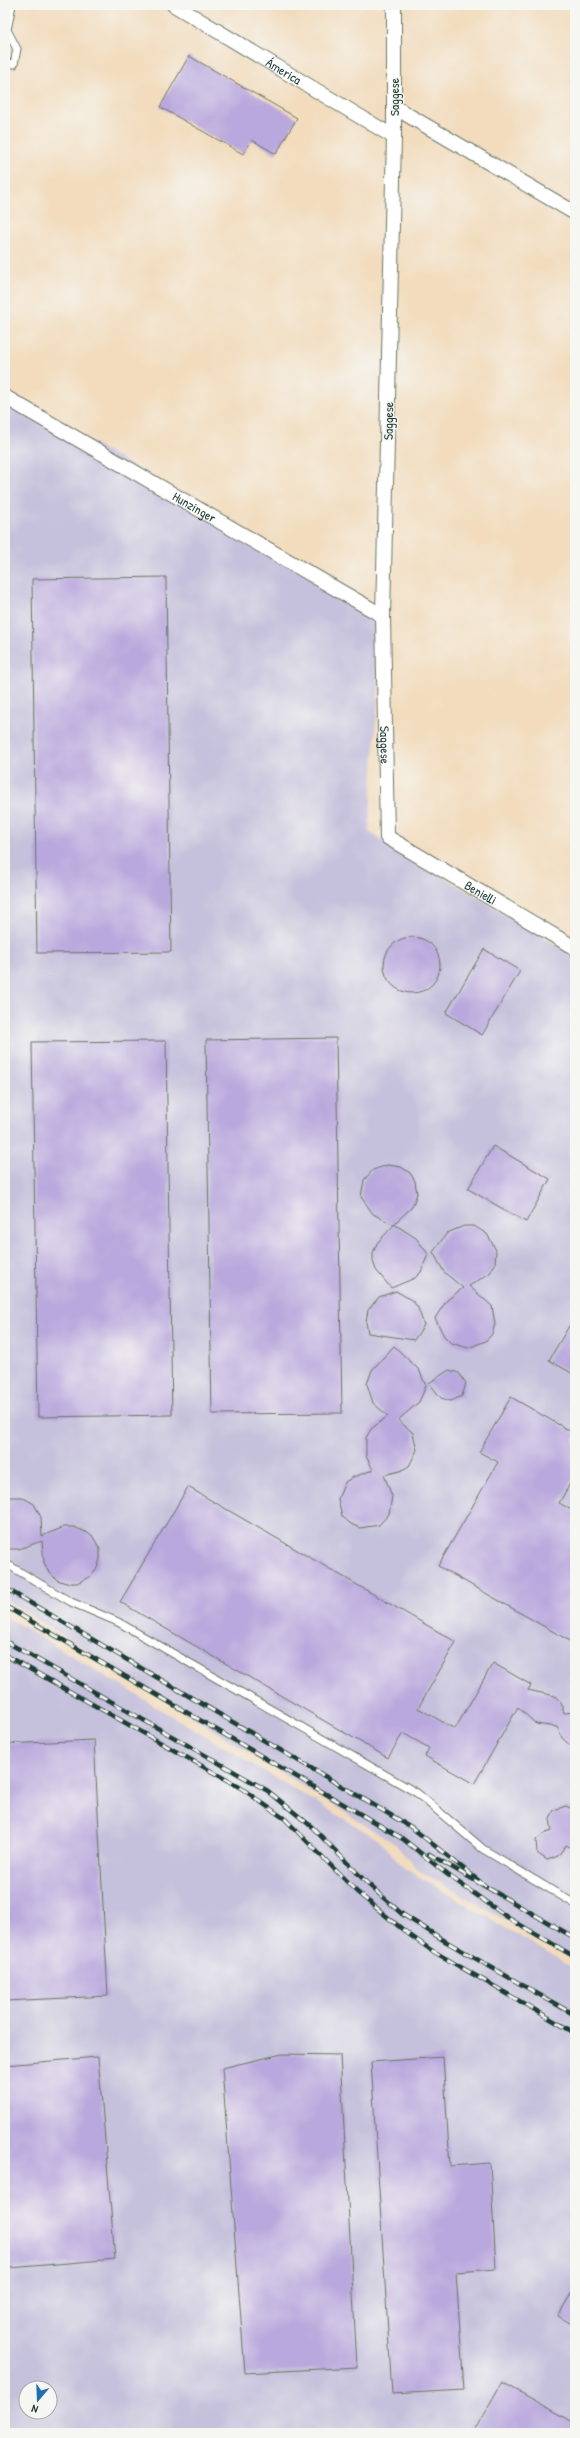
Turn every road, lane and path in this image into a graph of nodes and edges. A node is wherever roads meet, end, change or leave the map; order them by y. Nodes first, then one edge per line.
1 (12, 5) edge
2 (174, 5) edge
3 (394, 5) edge
4 (5, 63) edge
5 (394, 107) junction
6 (394, 137) junction
7 (575, 213) edge
8 (5, 397) edge
9 (383, 616) junction
10 (387, 837) joint
11 (575, 948) edge
12 (5, 1563) edge
13 (575, 1904) edge

1 - 4 lane
2 - 6 street, Ámerica
3 - 5 street, Saggese
5 - 6 street, Saggese
5 - 7 street
6 - 9 street, Saggese
8 - 9 street, Hunzinger
9 - 10 street, Saggese
10 - 11 street, Benielli
12 - 13 lane

